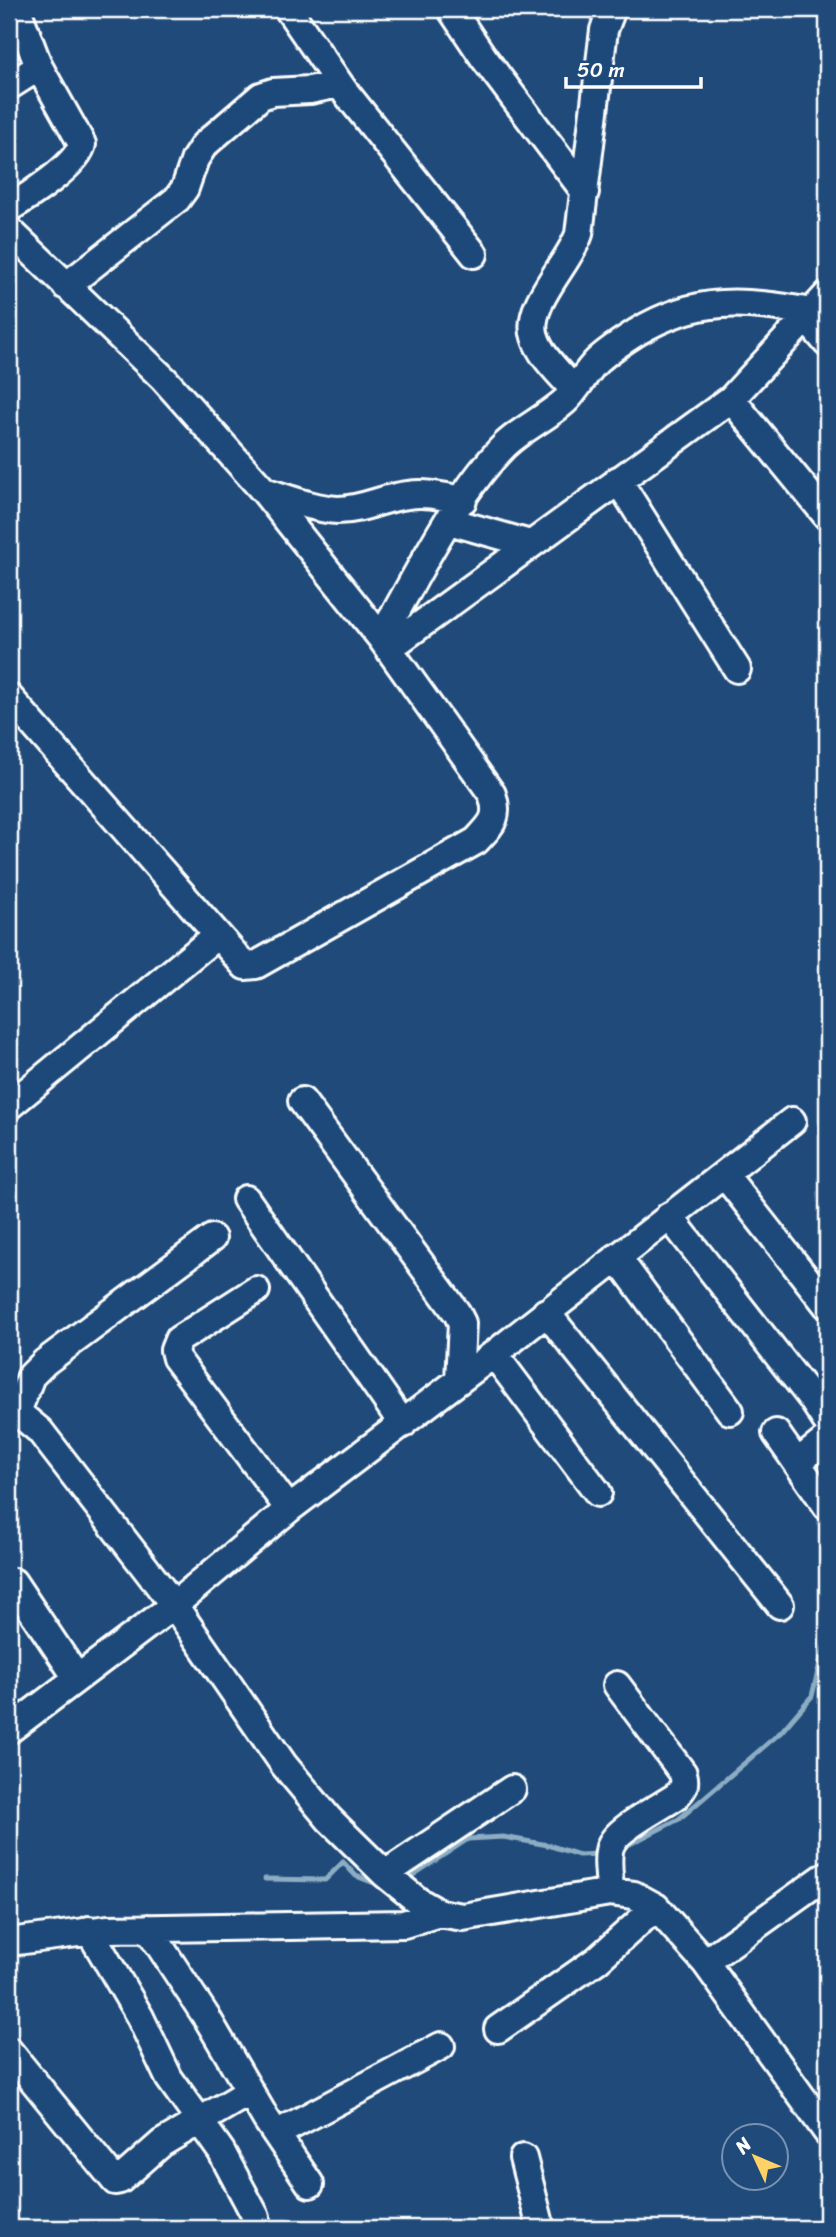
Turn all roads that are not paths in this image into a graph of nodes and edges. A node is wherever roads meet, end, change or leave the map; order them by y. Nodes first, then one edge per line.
1 (17, 9) edge
2 (288, 9) edge
3 (451, 9) edge
4 (612, 9) edge
5 (39, 67) junction
6 (339, 84) junction
7 (9, 86) edge
8 (585, 192) junction
9 (9, 208) edge
10 (9, 230) edge
11 (474, 254) dead end
12 (66, 286) junction
13 (815, 308) edge
14 (827, 343) edge
15 (574, 390) junction
16 (730, 399) junction
17 (618, 480) junction
18 (264, 491) junction
19 (456, 511) junction
20 (827, 516) edge
21 (530, 544) junction
22 (385, 643) junction
23 (737, 669) dead end
24 (9, 697) edge
25 (216, 936) junction
26 (302, 1101) dead end
27 (9, 1105) edge
28 (792, 1121) dead end
29 (724, 1174) junction
30 (246, 1199) dead end
31 (669, 1216) junction
32 (212, 1238) dead end
33 (617, 1257) junction
34 (256, 1290) dead end
35 (827, 1305) edge
36 (546, 1312) junction
37 (494, 1354) junction
38 (459, 1380) junction
39 (13, 1411) edge
40 (730, 1411) dead end
41 (827, 1422) edge
42 (403, 1424) junction
43 (776, 1433) dead end
44 (827, 1439) edge
45 (797, 1463) junction
46 (598, 1493) dead end
47 (827, 1506) edge
48 (289, 1509) junction
49 (13, 1582) dead end
50 (174, 1605) junction
51 (780, 1605) dead end
52 (77, 1678) junction
53 (617, 1685) dead end
54 (9, 1730) edge
55 (512, 1790) dead end
56 (827, 1875) edge
57 (390, 1878) junction
58 (610, 1892) junction
59 (429, 1907) junction
60 (656, 1907) junction
61 (148, 1928) junction
62 (89, 1930) junction
63 (9, 1942) edge
64 (705, 1962) junction
65 (498, 2029) dead end
66 (442, 2046) dead end
67 (9, 2051) edge
68 (249, 2092) junction
69 (199, 2121) junction
70 (827, 2132) edge
71 (276, 2134) junction
72 (523, 2158) dead end
73 (310, 2184) dead end
74 (256, 2217) dead end
75 (541, 2228) edge

1 - 5 street
2 - 6 street
3 - 8 street
4 - 8 street
5 - 7 street
5 - 9 street
6 - 11 street
6 - 12 street
8 - 15 street
10 - 12 street
12 - 18 street
13 - 14 street
13 - 15 street
13 - 16 street
15 - 19 street
16 - 17 street
16 - 20 street
17 - 21 street
17 - 23 street
18 - 19 street
18 - 22 street
19 - 21 street
19 - 22 street
21 - 22 street
22 - 25 street
24 - 25 street
25 - 27 street
26 - 38 street
28 - 29 street
29 - 31 street
29 - 35 street
30 - 42 street
31 - 33 street
31 - 41 street
32 - 39 street
33 - 36 street
33 - 40 street
34 - 48 street
36 - 37 street
36 - 51 street
37 - 38 street
37 - 46 street
38 - 42 street
39 - 50 street
42 - 48 street
43 - 45 street
44 - 45 street
45 - 47 street
48 - 50 street
49 - 52 street
50 - 52 street
50 - 57 street
52 - 54 street
53 - 58 street
55 - 57 street
56 - 64 street
57 - 59 street
58 - 59 street
58 - 60 street
59 - 61 street
60 - 64 street
60 - 65 street
61 - 62 street
61 - 68 street
62 - 63 street
62 - 69 street
64 - 70 street
66 - 71 street
67 - 69 street
68 - 69 street
68 - 71 street
69 - 74 street
71 - 73 street
72 - 75 street

